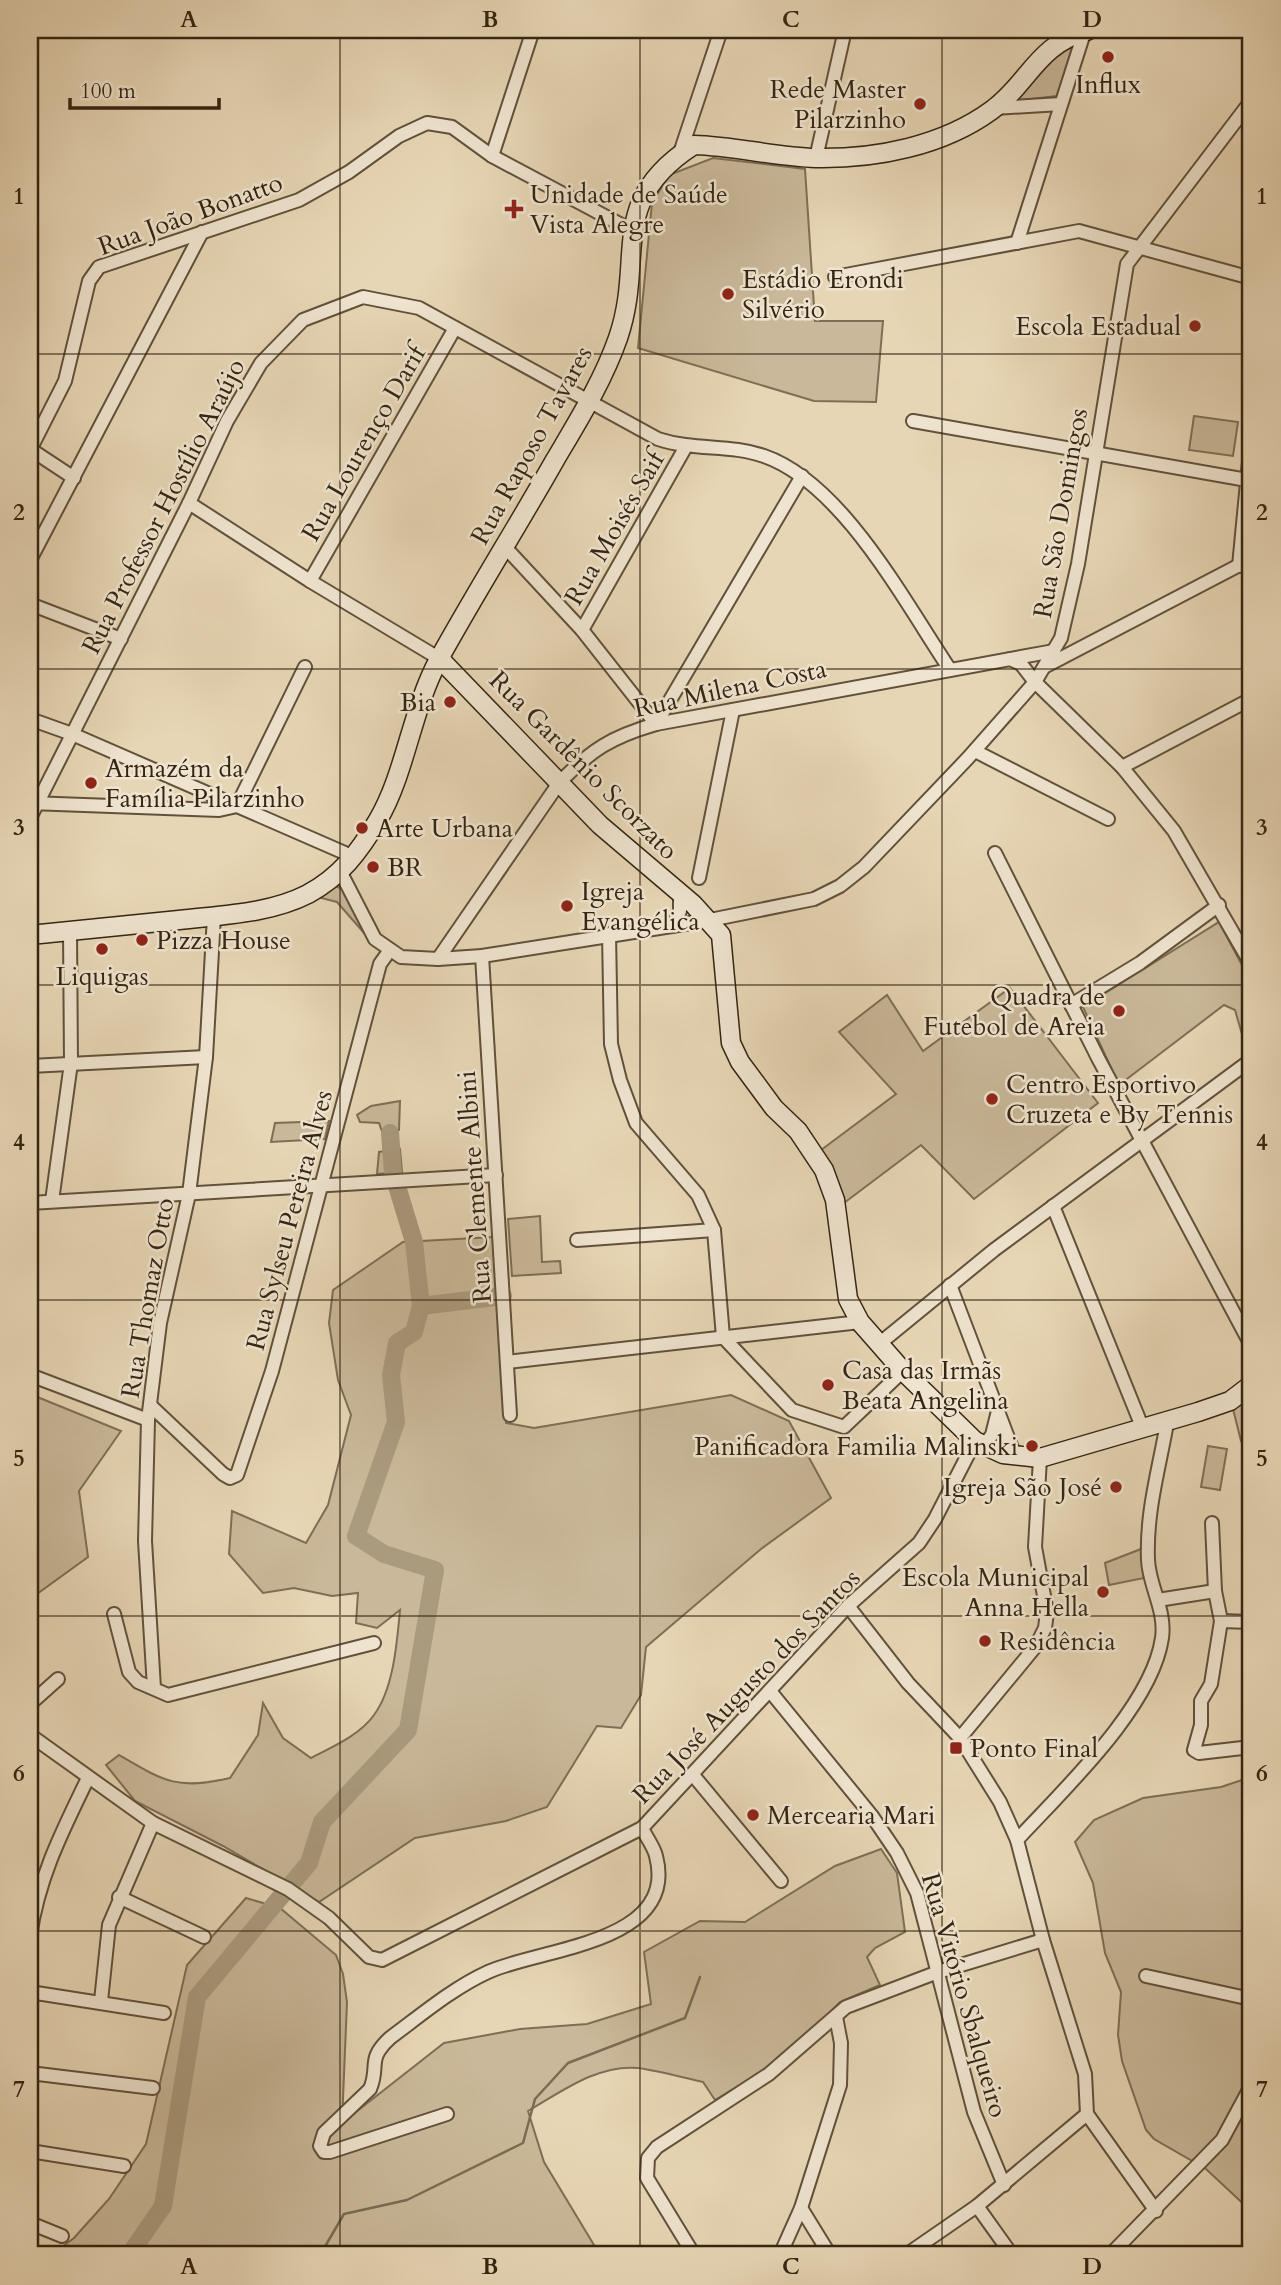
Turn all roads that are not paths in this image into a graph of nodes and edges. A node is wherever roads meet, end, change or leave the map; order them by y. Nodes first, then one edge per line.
1 (533, 30) edge
2 (721, 30) edge
3 (845, 30) edge
4 (1085, 30) edge
5 (1251, 101) edge
6 (1061, 104) junction
7 (994, 108) junction
8 (680, 153) junction
9 (492, 156) junction
10 (816, 158) junction
11 (631, 230) junction
12 (202, 232) junction
13 (1017, 243) junction
14 (1136, 248) junction
15 (835, 277) dead end
16 (1251, 278) edge
17 (455, 328) junction
18 (590, 401) junction
19 (913, 421) dead end
20 (1251, 441) edge
21 (685, 448) junction
22 (30, 449) edge
23 (1095, 453) junction
24 (802, 476) junction
25 (74, 478) junction
26 (1247, 480) junction
27 (190, 503) junction
28 (505, 547) junction
29 (1251, 559) edge
30 (30, 560) edge
31 (1238, 566) junction
32 (310, 582) junction
33 (30, 604) edge
34 (582, 630) junction
35 (1061, 638) junction
36 (121, 639) junction
37 (1080, 649) junction
38 (1054, 651) junction
39 (440, 659) junction
40 (1010, 659) junction
41 (1046, 666) junction
42 (305, 667) dead end
43 (949, 668) junction
44 (1035, 682) junction
45 (1251, 699) edge
46 (733, 710) junction
47 (30, 719) edge
48 (656, 724) junction
49 (72, 734) junction
50 (975, 751) junction
51 (1122, 767) junction
52 (559, 783) junction
53 (34, 802) edge
54 (237, 806) junction
55 (30, 818) edge
56 (1108, 819) dead end
57 (995, 853) dead end
58 (354, 857) junction
59 (341, 873) junction
60 (699, 878) dead end
61 (680, 895) junction
62 (1219, 905) junction
63 (214, 916) junction
64 (710, 920) junction
65 (672, 926) junction
66 (69, 931) junction
67 (609, 934) junction
68 (30, 935) edge
69 (390, 950) junction
70 (482, 956) junction
71 (438, 959) junction
72 (1251, 964) edge
73 (1071, 1005) junction
74 (206, 1057) junction
75 (1251, 1060) edge
76 (71, 1063) junction
77 (30, 1066) edge
78 (1142, 1140) junction
79 (496, 1175) junction
80 (323, 1187) junction
81 (189, 1194) junction
82 (52, 1201) junction
83 (30, 1203) edge
84 (1052, 1206) junction
85 (714, 1230) junction
86 (577, 1241) dead end
87 (950, 1285) junction
88 (860, 1322) junction
89 (723, 1337) junction
90 (879, 1343) junction
91 (1251, 1345) edge
92 (507, 1362) junction
93 (903, 1371) junction
94 (30, 1375) edge
95 (1251, 1385) edge
96 (150, 1405) junction
97 (998, 1408) junction
98 (510, 1415) dead end
99 (148, 1420) junction
100 (1167, 1423) junction
101 (1143, 1429) junction
102 (979, 1443) junction
103 (1015, 1456) junction
104 (1040, 1458) junction
105 (1212, 1523) dead end
106 (1215, 1591) junction
107 (1158, 1600) junction
108 (848, 1606) junction
109 (114, 1614) dead end
110 (1221, 1621) junction
111 (1251, 1622) edge
112 (374, 1643) dead end
113 (58, 1679) dead end
114 (154, 1688) junction
115 (770, 1691) junction
116 (30, 1704) edge
117 (30, 1735) edge
118 (960, 1738) junction
119 (1251, 1747) edge
120 (693, 1775) junction
121 (88, 1778) junction
122 (153, 1823) junction
123 (642, 1828) junction
124 (1017, 1840) junction
125 (781, 1881) dead end
126 (119, 1897) junction
127 (30, 1936) edge
128 (204, 1937) dead end
129 (1044, 1940) junction
130 (938, 1972) junction
131 (1146, 1976) dead end
132 (30, 1992) edge
133 (1251, 1998) edge
134 (101, 2001) junction
135 (164, 2013) dead end
136 (836, 2017) junction
137 (30, 2073) edge
138 (1251, 2086) edge
139 (153, 2088) dead end
140 (447, 2114) dead end
141 (1087, 2114) junction
142 (30, 2151) edge
143 (124, 2166) dead end
144 (1004, 2185) junction
145 (977, 2206) junction
146 (801, 2208) junction
147 (1156, 2211) junction
148 (30, 2223) edge
149 (62, 2236) dead end
150 (694, 2255) edge
151 (780, 2255) edge
152 (830, 2255) edge
153 (906, 2255) edge
154 (1012, 2255) edge
155 (1110, 2255) edge

1 - 9 street
2 - 8 street
3 - 10 street
4 - 6 street
4 - 7 main road
5 - 14 street, Rua São Domingos
6 - 7 street
6 - 13 street
7 - 10 main road
8 - 10 main road
8 - 11 main road, Rua Raposo Tavares
9 - 11 street
9 - 12 street, Rua João Bonatto
11 - 18 main road, Rua Raposo Tavares
12 - 22 street, Rua João Bonatto
12 - 25 street
13 - 14 street
13 - 15 street
14 - 16 street
14 - 23 street, Rua São Domingos
17 - 18 street, Rua Professor Hostílio Araújo
17 - 27 street, Rua Professor Hostílio Araújo
17 - 32 street, Rua Lourenço Darif
18 - 21 street, Rua Professor Hostílio Araújo
18 - 28 main road, Rua Raposo Tavares
19 - 23 street
20 - 26 street
21 - 24 street, Rua Professor Hostílio Araújo
21 - 34 street, Rua Moisés Saif
22 - 25 street
23 - 26 street
23 - 35 street, Rua São Domingos
24 - 43 street, Rua Professor Hostílio Araújo
24 - 48 street
25 - 30 street
26 - 31 street
27 - 32 street, Rua Gardênio Scorzato
27 - 36 street, Rua Professor Hostílio Araújo
28 - 34 street
28 - 39 main road, Rua Raposo Tavares
29 - 31 street
31 - 37 street
32 - 39 street, Rua Gardênio Scorzato
33 - 36 street
34 - 48 street
35 - 37 street
35 - 38 street, Rua São Domingos
36 - 49 street, Rua Professor Hostílio Araújo
37 - 41 street
38 - 40 street, Rua Milena Costa
38 - 41 street, Rua São Domingos
39 - 52 main road, Rua Gardênio Scorzato
39 - 58 main road, Rua Raposo Tavares
40 - 43 street, Rua Milena Costa
40 - 44 street
41 - 44 street, Rua São Domingos
42 - 54 street
43 - 46 street, Rua Milena Costa
44 - 50 street, Rua São Domingos
44 - 51 street
45 - 51 street
46 - 48 street, Rua Milena Costa
46 - 60 street
47 - 49 street
48 - 52 street, Rua Milena Costa
49 - 53 street, Rua Professor Hostílio Araújo
49 - 54 street
50 - 56 street
50 - 64 street, Rua São Domingos
51 - 62 street
52 - 61 main road, Rua Gardênio Scorzato
52 - 71 street, Rua Milena Costa
53 - 54 street
53 - 55 street, Rua Professor Hostílio Araújo
54 - 58 street
57 - 73 street
58 - 59 main road, Rua Raposo Tavares
59 - 63 main road, Rua Raposo Tavares
59 - 69 street
61 - 64 main road, Rua Gardênio Scorzato
61 - 65 street
62 - 72 street
62 - 73 street
63 - 66 main road, Rua Raposo Tavares
63 - 74 street, Rua Thomaz Otto
64 - 65 street, Rua São Domingos
64 - 88 main road, Rua Gardênio Scorzato
65 - 67 street, Rua São Domingos
66 - 68 main road, Rua Raposo Tavares
66 - 76 street
67 - 70 street, Rua São Domingos
67 - 85 street
69 - 71 street, Rua São Domingos
69 - 80 street, Rua Sylseu Pereira Alves
70 - 71 street, Rua São Domingos
70 - 79 street, Rua Clemente Albini
73 - 78 street
74 - 76 street
74 - 81 street, Rua Thomaz Otto
75 - 78 street
76 - 77 street
76 - 82 street
78 - 84 street
78 - 91 street
79 - 80 street
79 - 92 street, Rua Clemente Albini
80 - 81 street
80 - 96 street, Rua Sylseu Pereira Alves
81 - 82 street
81 - 96 street, Rua Thomaz Otto
82 - 83 street
84 - 87 street
84 - 101 street
85 - 86 street
85 - 89 street
87 - 90 street
87 - 97 street
88 - 89 street
88 - 90 main road, Rua Gardênio Scorzato
89 - 92 street
89 - 93 street
90 - 93 main road, Rua Gardênio Scorzato
92 - 98 street, Rua Clemente Albini
93 - 102 main road, Rua Gardênio Scorzato
94 - 99 street
95 - 100 main road, Rua Gardênio Scorzato
96 - 99 street, Rua Thomaz Otto
97 - 102 street, Rua José Augusto dos Santos
97 - 103 street
99 - 114 street, Rua Thomaz Otto
100 - 101 main road, Rua Gardênio Scorzato
100 - 107 street
101 - 104 main road, Rua Gardênio Scorzato
102 - 103 main road, Rua Gardênio Scorzato
102 - 108 street, Rua José Augusto dos Santos
103 - 104 main road, Rua Gardênio Scorzato
104 - 118 street
105 - 106 street
106 - 107 street
106 - 110 street
107 - 124 street
108 - 115 street, Rua José Augusto dos Santos
108 - 118 street
109 - 114 street
110 - 111 street
110 - 119 street
112 - 114 street
113 - 116 street
115 - 120 street, Rua José Augusto dos Santos
115 - 130 street, Rua Vitório Sbalqueiro
117 - 121 street
118 - 124 street
120 - 123 street, Rua José Augusto dos Santos
120 - 125 street
121 - 122 street
121 - 127 street
122 - 123 street, Rua José Augusto dos Santos
122 - 126 street
123 - 140 street
124 - 129 street
126 - 128 street
126 - 134 street
129 - 130 street
129 - 141 street
130 - 136 street
130 - 144 street, Rua Vitório Sbalqueiro
131 - 133 street
132 - 134 street
134 - 135 street
136 - 146 street
136 - 150 street
137 - 139 street
138 - 147 street
141 - 144 street
141 - 147 street
142 - 143 street
144 - 145 street
145 - 153 street
145 - 154 street
146 - 151 street
146 - 152 street
147 - 155 street
148 - 149 street

